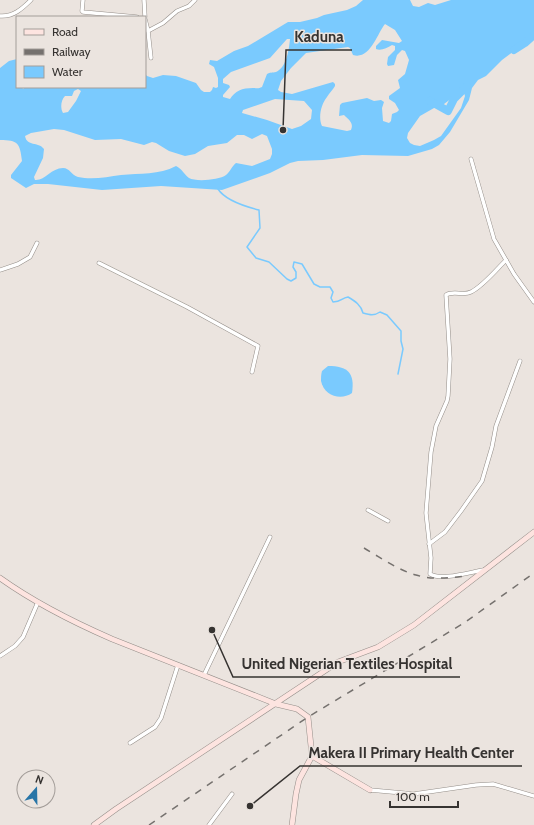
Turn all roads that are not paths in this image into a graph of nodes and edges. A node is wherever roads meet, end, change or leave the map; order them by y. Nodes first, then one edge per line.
1 (31, 0) edge
2 (83, 0) edge
3 (144, 0) edge
4 (195, 0) edge
5 (82, 11) junction
6 (0, 16) edge
7 (81, 16) edge
8 (117, 16) edge
9 (145, 16) edge
10 (146, 22) edge
11 (148, 31) junction
12 (151, 58) dead end
13 (471, 159) dead end
14 (37, 243) dead end
15 (506, 260) junction
16 (99, 263) dead end
17 (0, 270) edge
18 (534, 302) edge
19 (520, 361) dead end
20 (252, 372) dead end
21 (368, 510) dead end
22 (388, 521) dead end
23 (534, 532) edge
24 (270, 537) dead end
25 (429, 544) junction
26 (485, 570) junction
27 (0, 578) edge
28 (38, 602) junction
29 (0, 656) edge
30 (178, 665) junction
31 (204, 675) junction
32 (276, 704) junction
33 (130, 743) dead end
34 (312, 756) junction
35 (370, 790) joint
36 (232, 794) dead end
37 (534, 796) edge
38 (94, 825) edge
39 (209, 825) edge
40 (292, 825) edge

1 - 6 street
2 - 5 street
3 - 9 street
4 - 11 street
5 - 7 street
5 - 8 street
10 - 11 street
11 - 12 street
13 - 15 street
14 - 17 street
15 - 18 street
15 - 25 street
16 - 20 street
19 - 25 street
21 - 22 street
23 - 26 street
24 - 31 street
25 - 26 street
26 - 32 street
27 - 28 street
28 - 29 street
28 - 30 street
30 - 31 street
30 - 33 street
31 - 32 street
32 - 34 street
32 - 38 street
34 - 35 street
34 - 40 street
35 - 37 street
36 - 39 street

